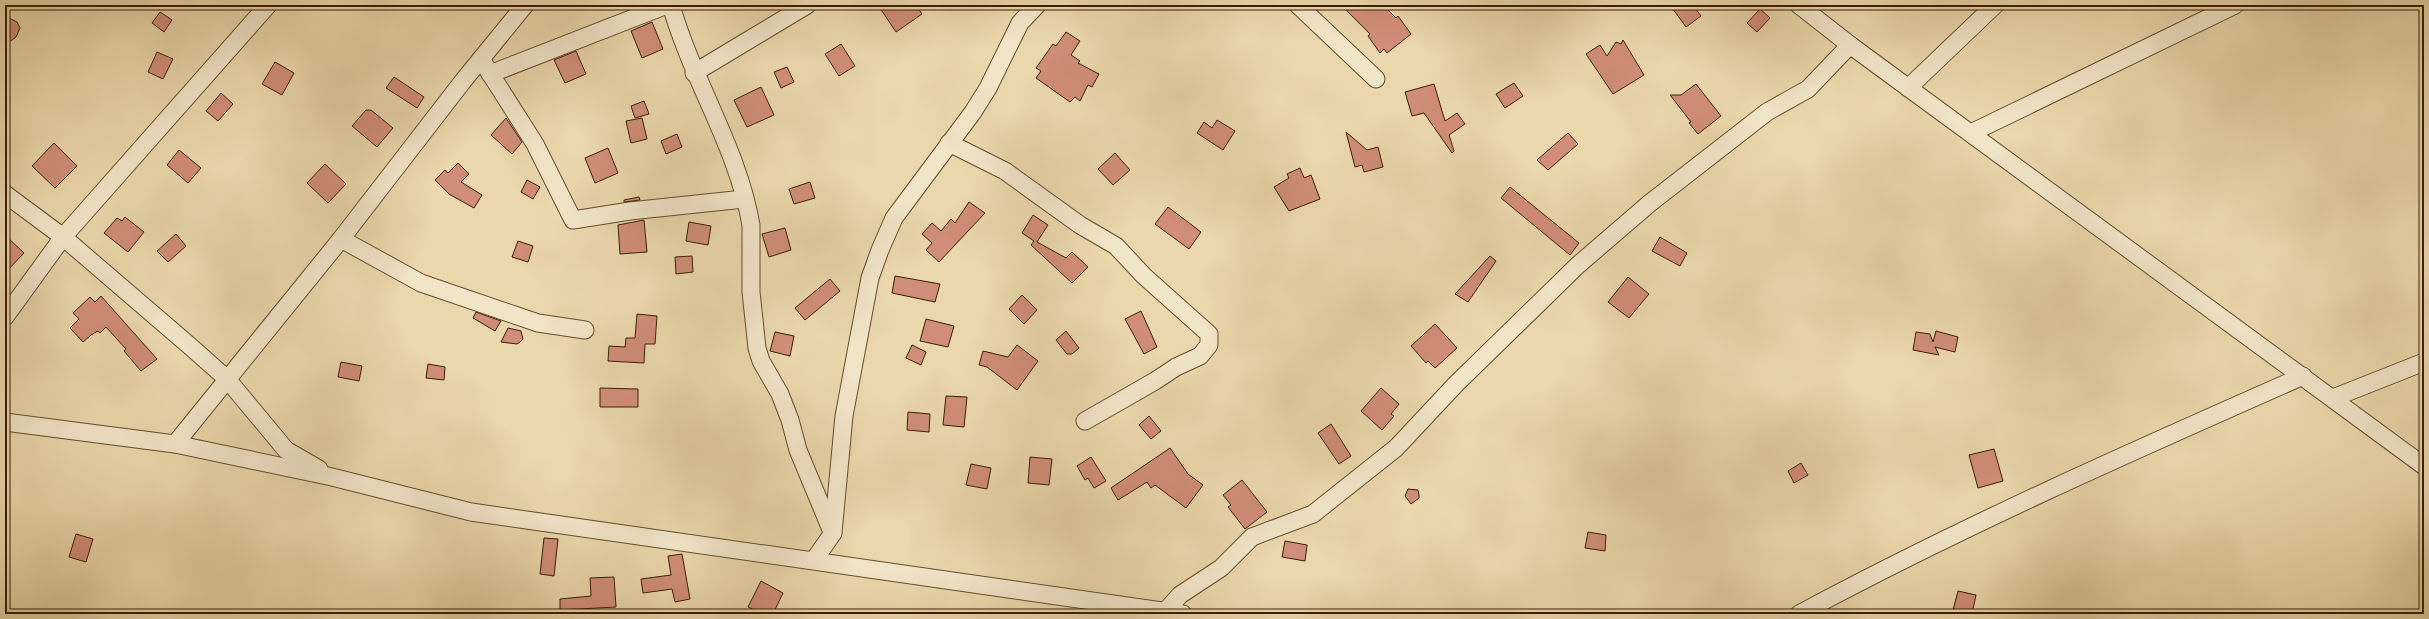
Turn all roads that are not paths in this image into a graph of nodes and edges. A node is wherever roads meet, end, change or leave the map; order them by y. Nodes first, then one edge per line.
1 (268, 5) edge
2 (525, 5) edge
3 (666, 5) edge
4 (671, 5) edge
5 (806, 5) edge
6 (1036, 5) edge
7 (1298, 5) edge
8 (1799, 5) edge
9 (1995, 5) edge
10 (2235, 5) edge
11 (1850, 45) junction
12 (481, 59) junction
13 (694, 73) junction
14 (490, 74) junction
15 (1376, 79) dead end
16 (1908, 88) junction
17 (1971, 134) junction
18 (949, 143) junction
19 (5, 194) edge
20 (744, 199) junction
21 (63, 238) junction
22 (341, 239) junction
23 (5, 317) edge
24 (585, 330) dead end
25 (2424, 362) edge
26 (2303, 376) junction
27 (227, 379) junction
28 (2333, 398) junction
29 (1085, 420) dead end
30 (5, 422) edge
31 (175, 444) junction
32 (2424, 466) edge
33 (332, 477) junction
34 (833, 533) junction
35 (814, 560) junction
36 (1164, 613) edge
37 (1183, 614) edge
38 (1799, 614) edge

1 - 21 street
2 - 12 street
3 - 14 street
4 - 13 street
5 - 13 street
6 - 18 street
7 - 15 street
8 - 11 street
9 - 16 street
10 - 17 street
11 - 16 street
11 - 36 street
12 - 14 street
12 - 22 street
13 - 20 street
14 - 20 street
16 - 17 street
17 - 26 street
18 - 29 street
18 - 34 street
19 - 21 street
20 - 34 street
21 - 23 street
21 - 27 street
22 - 24 street
22 - 27 street
25 - 28 street
26 - 28 street
26 - 38 street
27 - 31 street
27 - 33 street
28 - 32 street
30 - 31 street
31 - 33 street
33 - 35 street
34 - 35 street
35 - 36 street
36 - 37 street

